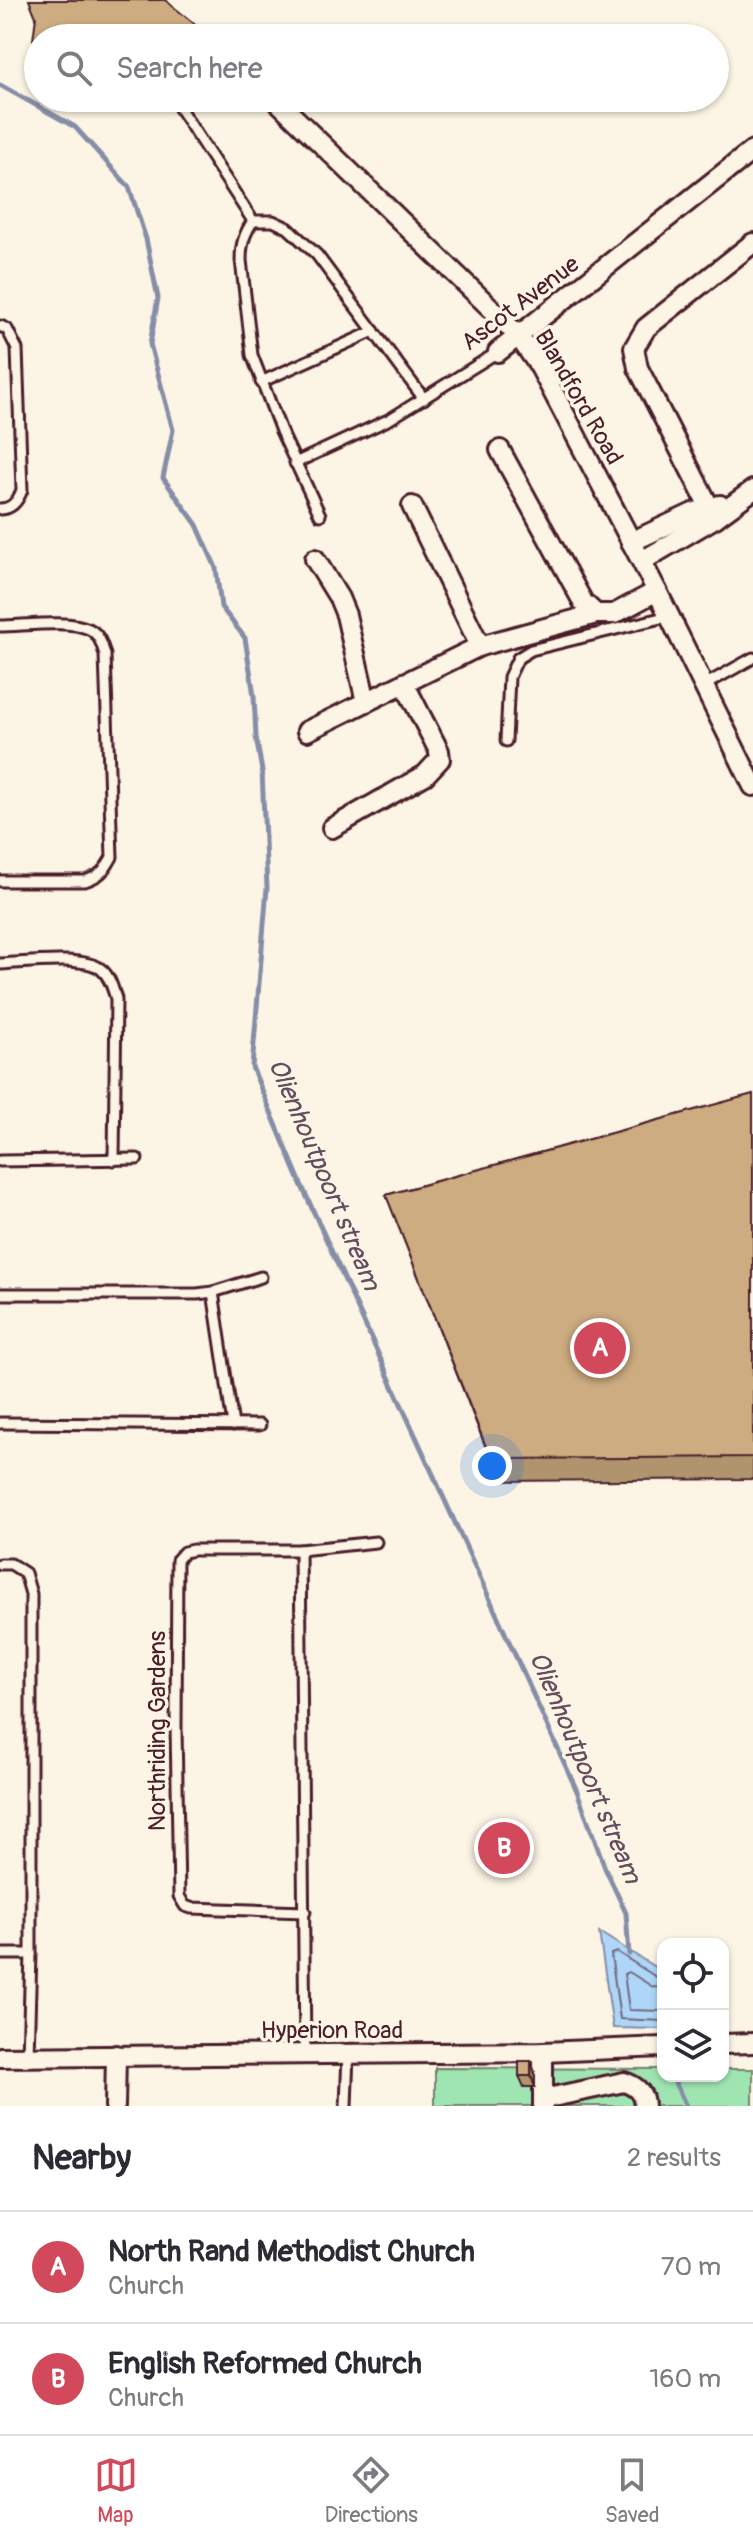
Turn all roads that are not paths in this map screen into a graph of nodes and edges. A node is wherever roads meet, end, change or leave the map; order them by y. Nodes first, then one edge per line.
1 (182, 112) edge
2 (288, 112) edge
3 (753, 150) edge
4 (253, 221) junction
5 (753, 243) edge
6 (0, 326) edge
7 (374, 331) junction
8 (519, 337) junction
9 (498, 352) joint
10 (261, 382) junction
11 (424, 399) junction
12 (500, 450) dead end
13 (295, 463) junction
14 (747, 495) edge
15 (412, 506) dead end
16 (0, 509) edge
17 (712, 513) junction
18 (320, 515) dead end
19 (631, 542) junction
20 (315, 559) dead end
21 (642, 561) junction
22 (657, 591) junction
23 (596, 614) junction
24 (669, 616) junction
25 (0, 626) edge
26 (480, 646) junction
27 (753, 658) edge
28 (404, 683) junction
29 (702, 686) junction
30 (366, 702) junction
31 (307, 731) dead end
32 (506, 741) dead end
33 (753, 786) edge
34 (332, 828) dead end
35 (0, 881) edge
36 (0, 964) edge
37 (137, 1159) dead end
38 (114, 1160) junction
39 (0, 1161) edge
40 (261, 1277) dead end
41 (213, 1292) junction
42 (0, 1294) edge
43 (0, 1423) edge
44 (233, 1425) junction
45 (260, 1425) dead end
46 (376, 1542) dead end
47 (300, 1550) junction
48 (0, 1564) edge
49 (305, 1912) junction
50 (0, 1954) edge
51 (31, 1954) junction
52 (753, 2043) edge
53 (729, 2044) edge
54 (657, 2047) edge
55 (543, 2052) junction
56 (305, 2053) junction
57 (348, 2054) junction
58 (116, 2055) junction
59 (28, 2056) junction
60 (0, 2057) edge
61 (543, 2103) edge
62 (115, 2106) edge
63 (346, 2106) edge
64 (644, 2106) edge

1 - 4 lane
2 - 8 street, Blandford Road
3 - 8 street, Ascot Avenue
4 - 7 lane
4 - 10 lane
5 - 17 street
6 - 16 lane
7 - 10 lane
7 - 11 lane
8 - 9 street, Ascot Avenue
8 - 19 street, Blandford Road
9 - 11 lane, Ascot Avenue
10 - 13 lane
11 - 13 lane, Ascot Avenue
12 - 23 street
13 - 18 lane
14 - 17 street
15 - 26 street
17 - 19 street
17 - 21 street
19 - 21 street, Blandford Road
20 - 30 street
21 - 22 street, Blandford Road
22 - 23 street
22 - 24 street, Blandford Road
23 - 26 street
24 - 29 street, Blandford Road
24 - 32 lane
25 - 35 lane
26 - 28 street
27 - 29 lane
28 - 30 street
28 - 34 street
29 - 33 street, Blandford Road
30 - 31 street
36 - 38 lane
37 - 38 lane
38 - 39 lane
40 - 41 lane
41 - 42 lane
41 - 44 lane
43 - 44 lane
44 - 45 lane
46 - 47 lane, Northriding Gardens
47 - 49 lane
47 - 49 lane, Northriding Gardens
48 - 51 lane
49 - 56 lane
50 - 51 lane
51 - 59 lane
52 - 53 street
54 - 55 street, Hyperion Road
55 - 57 street, Hyperion Road
55 - 61 street
56 - 57 street, Hyperion Road
56 - 58 street, Hyperion Road
57 - 63 lane
58 - 59 street, Hyperion Road
58 - 62 street
59 - 60 street, Hyperion Road
61 - 64 street

